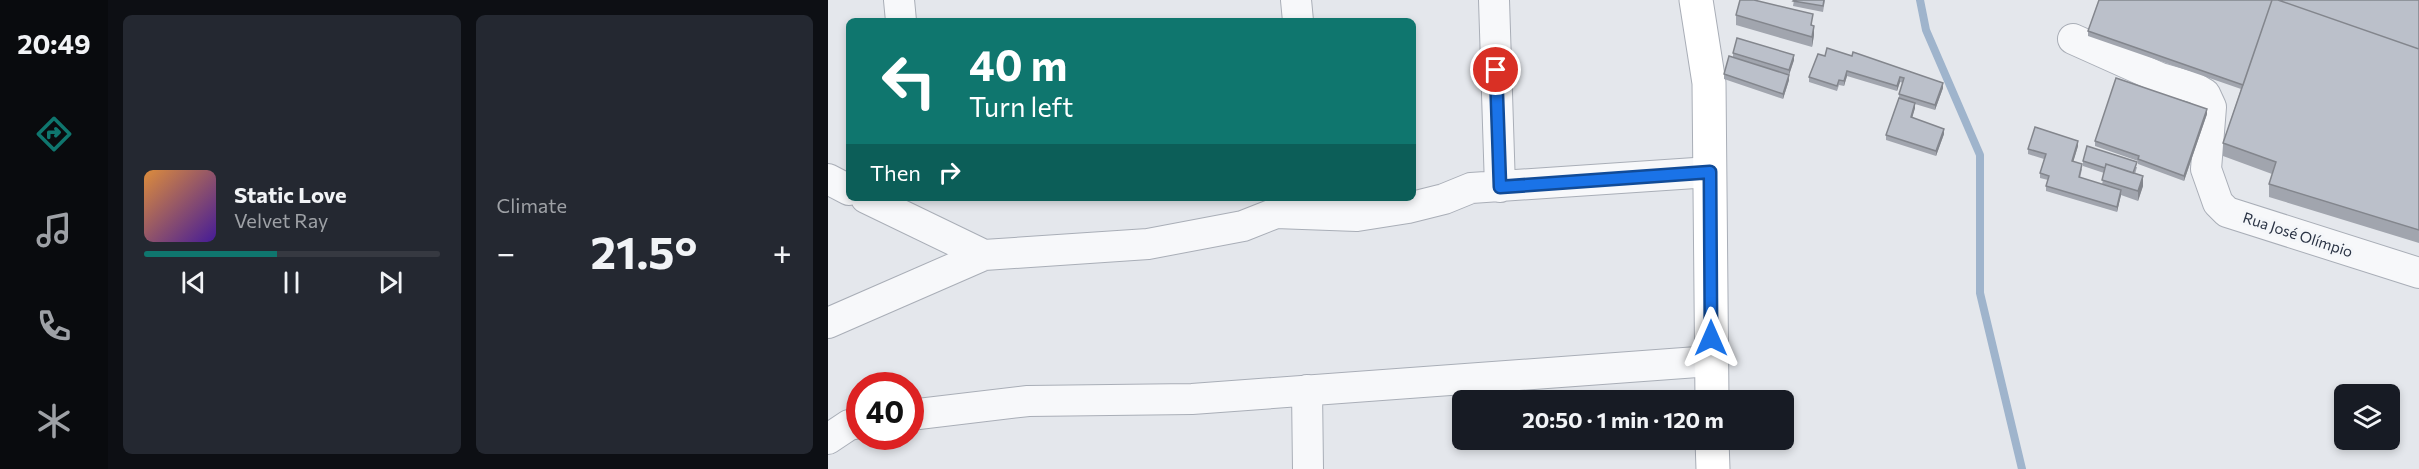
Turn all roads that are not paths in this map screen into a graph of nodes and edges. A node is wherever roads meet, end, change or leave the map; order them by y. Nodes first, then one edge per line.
1 (899, 0) edge
2 (1296, 0) edge
3 (1494, 0) edge
4 (1696, 0) edge
5 (901, 18) edge
6 (1298, 18) edge
7 (2073, 39) dead end
8 (1710, 172) junction
9 (828, 180) edge
10 (1500, 187) junction
11 (846, 189) edge
12 (872, 201) edge
13 (1312, 206) edge
14 (984, 255) junction
15 (2419, 273) edge
16 (828, 323) edge
17 (1711, 362) junction
18 (1307, 390) junction
19 (1712, 390) edge
20 (924, 413) edge
21 (846, 427) edge
22 (828, 439) edge
23 (1712, 450) edge
24 (1308, 469) edge
25 (1713, 469) edge

1 - 5 street
2 - 6 street
3 - 10 street
4 - 8 street
7 - 15 street, Rua José Olímpio
8 - 10 street
8 - 17 street
9 - 11 street
10 - 13 street
12 - 14 street
13 - 14 street
14 - 16 street
17 - 18 street
17 - 19 street
18 - 20 street
18 - 24 street
21 - 22 street
23 - 25 street

